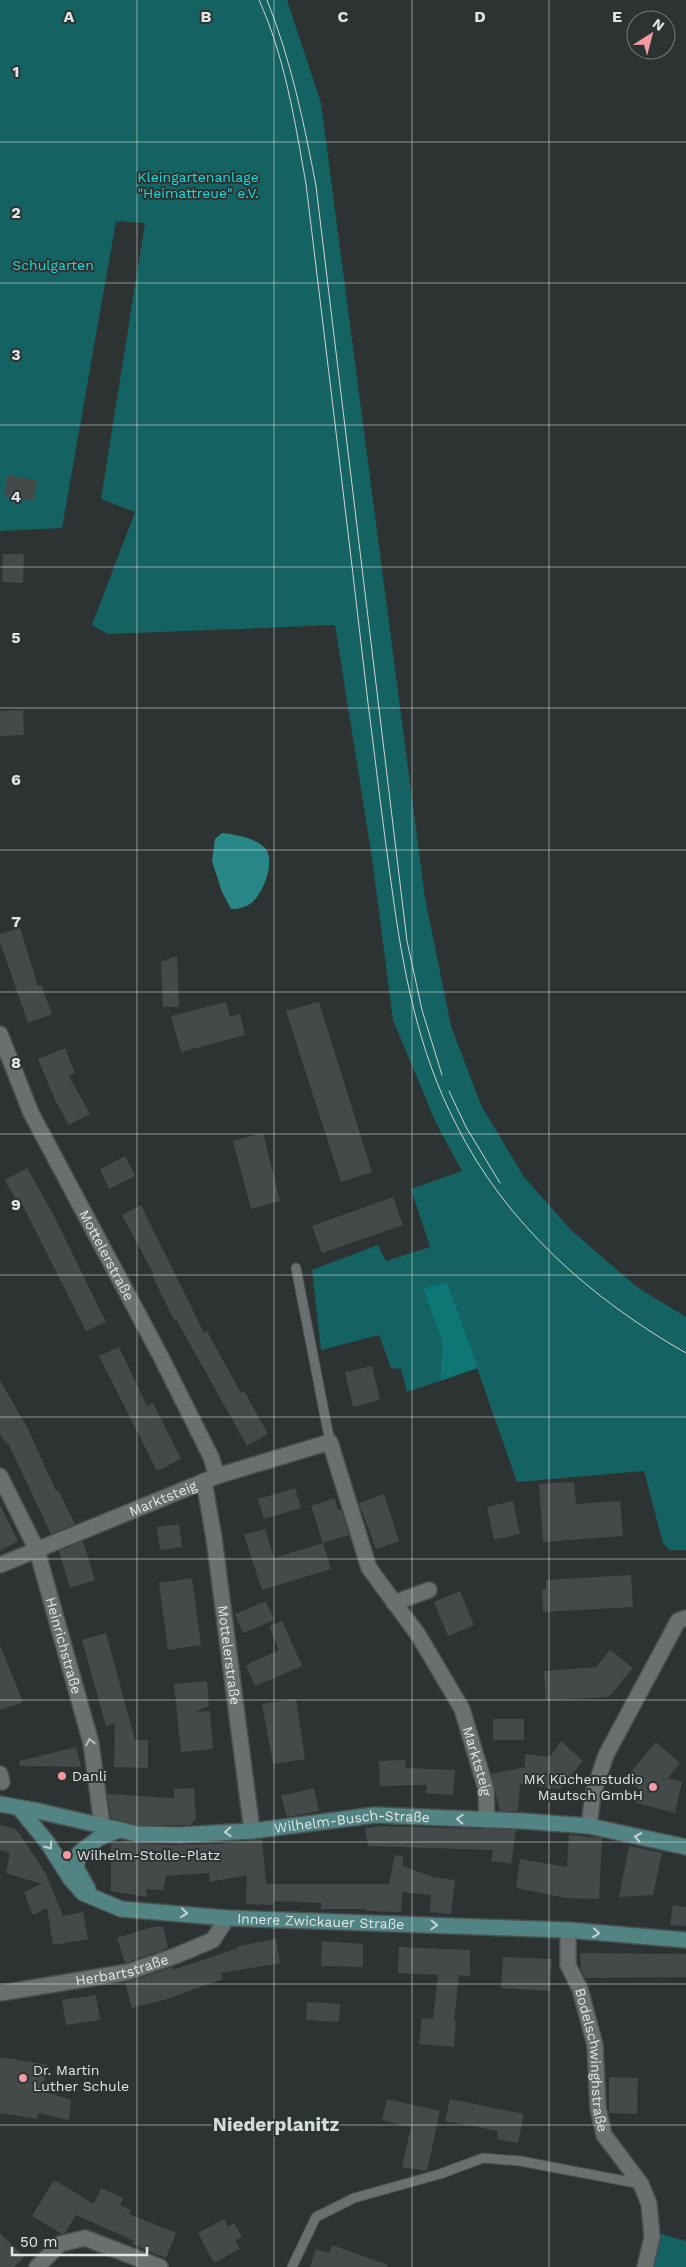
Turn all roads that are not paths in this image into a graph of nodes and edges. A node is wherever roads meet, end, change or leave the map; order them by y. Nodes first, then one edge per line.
1 (0, 1034) edge
2 (296, 1268) dead end
3 (330, 1442) junction
4 (0, 1476) edge
5 (210, 1478) junction
6 (37, 1550) junction
7 (0, 1566) edge
8 (429, 1590) dead end
9 (394, 1603) junction
10 (686, 1618) edge
11 (0, 1804) edge
12 (18, 1808) junction
13 (487, 1820) junction
14 (102, 1825) junction
15 (589, 1826) junction
16 (119, 1830) junction
17 (252, 1831) junction
18 (686, 1847) edge
19 (96, 1899) junction
20 (227, 1918) junction
21 (568, 1930) junction
22 (686, 1940) edge
23 (0, 1993) edge
24 (641, 2184) junction
25 (37, 2267) edge
26 (160, 2267) edge
27 (292, 2267) edge
28 (645, 2267) edge

1 - 5 street, Mottelerstraße
2 - 3 lane, Marktsteig
3 - 5 street, Marktsteig
3 - 9 street, Marktsteig
4 - 6 street, Heinrichstraße
5 - 6 street, Marktsteig
5 - 17 street, Mottelerstraße
6 - 7 street, Marktsteig
14 -> 6 street, Heinrichstraße
8 - 9 street
9 - 13 street, Marktsteig
10 - 15 street
11 - 12 main road
12 - 14 main road, Wilhelm-Busch-Straße
12 -> 19 main road, Innere Zwickauer Straße
13 - 15 main road, Wilhelm-Busch-Straße
13 -> 17 main road, Wilhelm-Busch-Straße
14 - 16 main road, Wilhelm-Busch-Straße
18 -> 15 main road, Wilhelm-Busch-Straße
17 -> 16 main road, Wilhelm-Busch-Straße
16 - 19 main road
19 -> 20 main road, Innere Zwickauer Straße
20 -> 21 main road, Innere Zwickauer Straße
20 - 23 street, Herbartstraße
21 -> 22 main road, Innere Zwickauer Straße
21 - 24 street, Bodelschwinghstraße
24 - 27 lane
24 - 28 street, Bodelschwinghstraße
25 - 26 street

